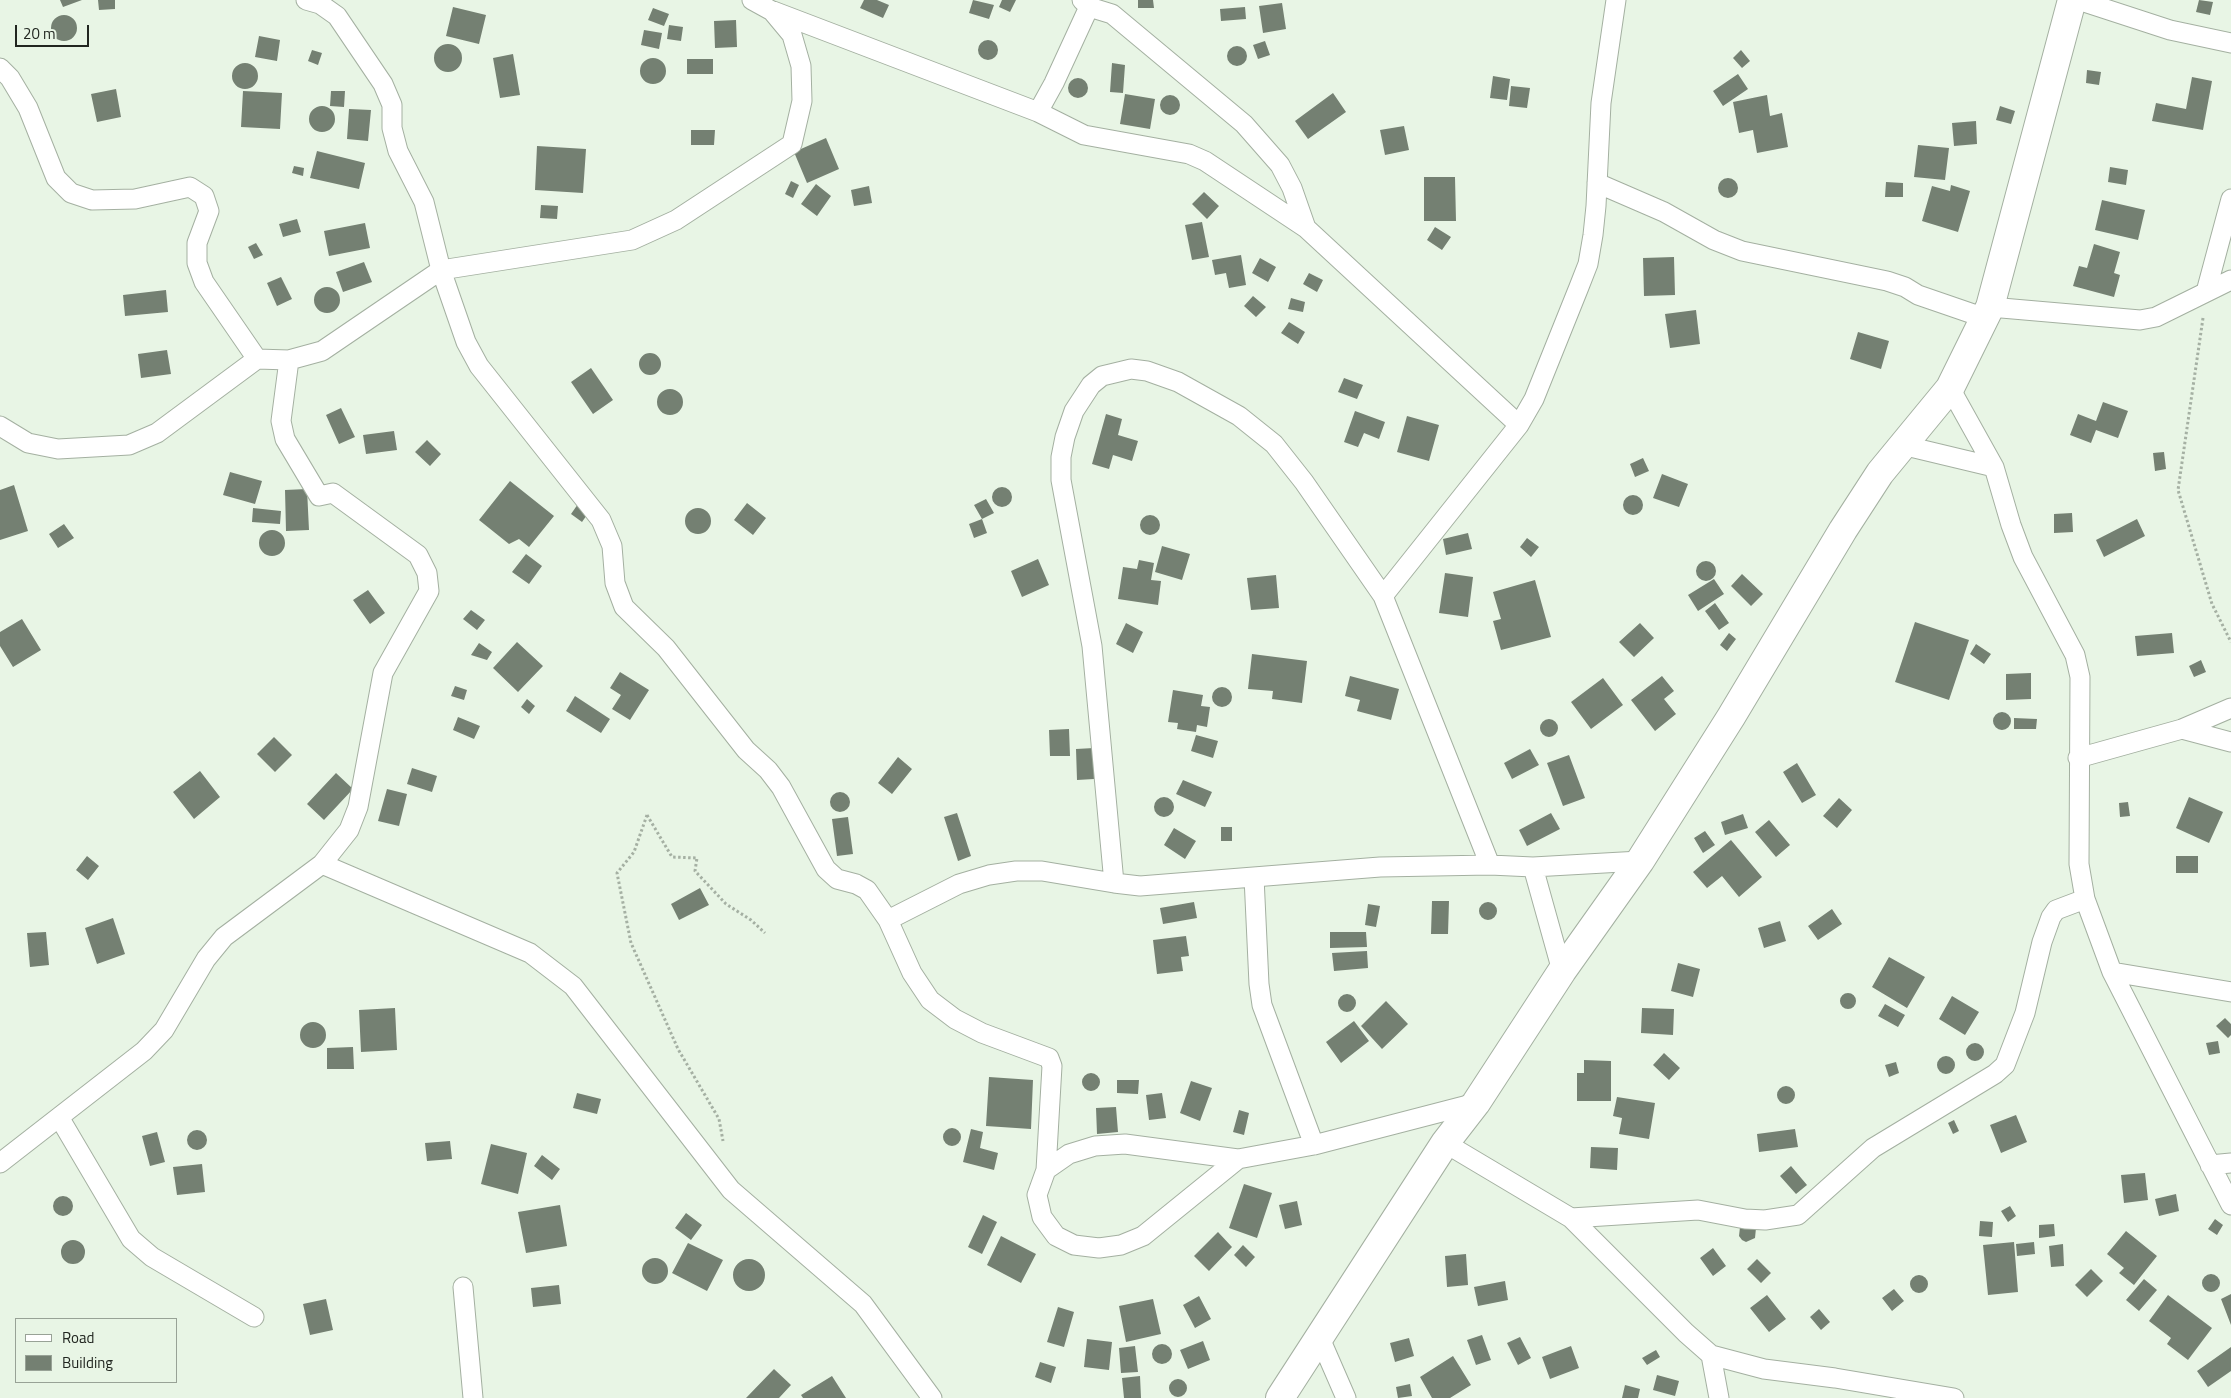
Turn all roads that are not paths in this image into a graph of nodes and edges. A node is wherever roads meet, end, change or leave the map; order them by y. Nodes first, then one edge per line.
1 (306, 0) edge
2 (752, 0) edge
3 (1616, 0) edge
4 (2072, 0) edge
5 (2078, 0) edge
6 (1085, 4) edge
7 (772, 11) junction
8 (2231, 43) edge
9 (0, 68) edge
10 (1038, 112) junction
11 (1597, 182) junction
12 (2231, 199) edge
13 (1306, 228) junction
14 (441, 270) junction
15 (2231, 280) edge
16 (2206, 292) junction
17 (1990, 307) junction
18 (257, 359) junction
19 (289, 360) junction
20 (1950, 388) junction
21 (1519, 425) junction
22 (0, 426) edge
23 (1902, 445) junction
24 (1994, 468) junction
25 (1383, 596) junction
26 (2231, 708) edge
27 (2182, 729) junction
28 (2231, 742) edge
29 (2078, 758) junction
30 (1640, 861) junction
31 (322, 864) junction
32 (1490, 865) junction
33 (1532, 867) junction
34 (1254, 876) junction
35 (1114, 883) junction
36 (2085, 899) junction
37 (888, 920) junction
38 (1562, 971) junction
39 (2112, 972) junction
40 (2231, 992) edge
41 (1476, 1103) junction
42 (59, 1117) junction
43 (1445, 1144) junction
44 (1314, 1146) junction
45 (1238, 1160) junction
46 (0, 1163) edge
47 (2231, 1163) edge
48 (2210, 1165) junction
49 (1046, 1170) junction
50 (2231, 1205) edge
51 (1571, 1218) junction
52 (463, 1286) dead end
53 (254, 1317) dead end
54 (1319, 1336) junction
55 (1711, 1355) junction
56 (473, 1398) edge
57 (932, 1398) edge
58 (1280, 1398) edge
59 (1346, 1398) edge
60 (1719, 1398) edge
61 (1954, 1398) edge

1 - 14 street
2 - 7 street
3 - 11 street
4 - 17 street
5 - 8 street
6 - 10 street
6 - 13 street
7 - 10 street
7 - 14 street
9 - 18 street
10 - 13 street
11 - 17 street
11 - 21 street
12 - 16 street
13 - 21 street
14 - 19 street
14 - 37 street
15 - 16 street
16 - 17 street
17 - 20 street
18 - 19 street
18 - 22 street
19 - 31 street
20 - 23 street
20 - 24 street
21 - 25 street
23 - 24 street
23 - 30 street
24 - 29 street
25 - 32 street
25 - 35 street
26 - 27 street
27 - 28 street
27 - 29 street
29 - 36 street
30 - 33 street
30 - 38 street
31 - 42 street
31 - 57 street
32 - 33 street
32 - 34 street
33 - 38 street
34 - 35 street
34 - 44 street
35 - 37 street
36 - 39 street
36 - 51 street
37 - 49 street
38 - 41 street
39 - 40 street
39 - 48 street
41 - 43 street
41 - 44 street
42 - 46 street
42 - 53 street
43 - 51 street
43 - 54 street
44 - 45 street
45 - 49 street
45 - 49 street
47 - 48 street
48 - 50 street
51 - 55 street
52 - 56 street
54 - 58 street
54 - 59 street
55 - 60 street
55 - 61 street

